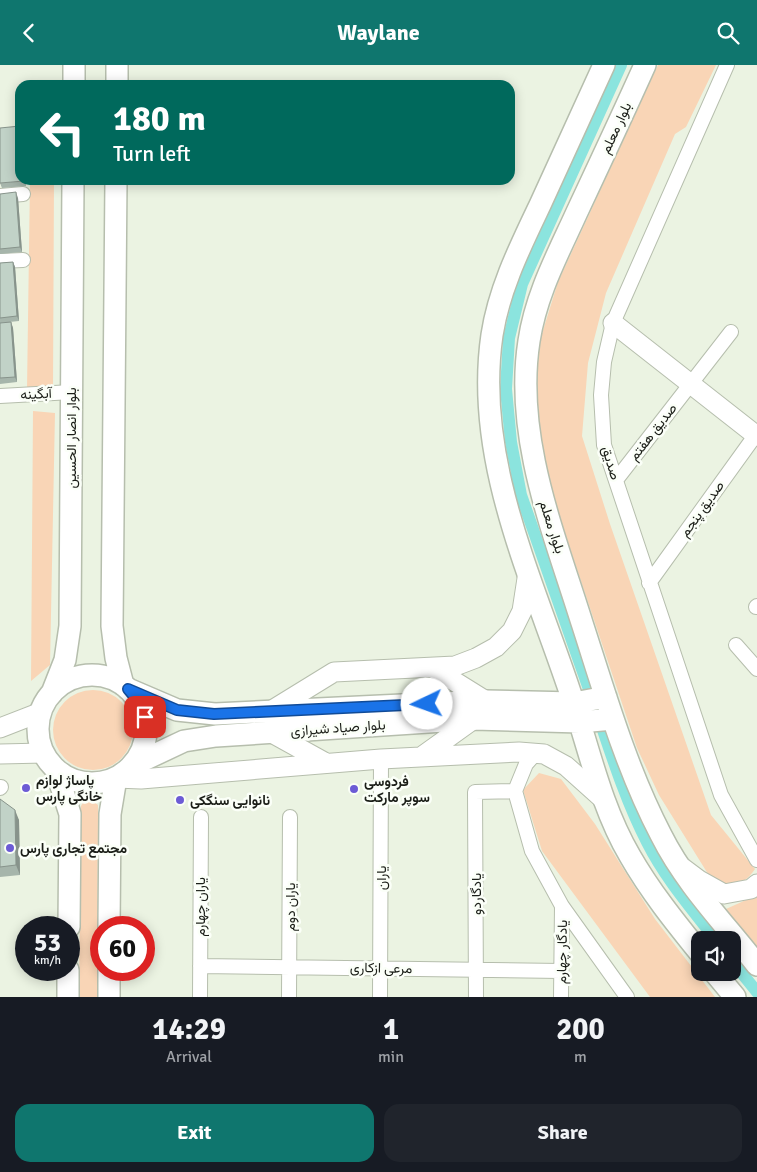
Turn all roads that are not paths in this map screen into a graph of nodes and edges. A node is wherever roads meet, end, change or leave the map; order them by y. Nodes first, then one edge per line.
1 (74, 65) edge
2 (117, 65) edge
3 (604, 65) edge
4 (646, 65) edge
5 (727, 65) edge
6 (74, 80) edge
7 (117, 80) edge
8 (73, 185) edge
9 (116, 185) edge
10 (24, 194) dead end
11 (0, 195) edge
12 (22, 260) dead end
13 (0, 261) edge
14 (613, 323) junction
15 (731, 332) dead end
16 (691, 384) junction
17 (72, 392) junction
18 (0, 396) edge
19 (757, 434) edge
20 (616, 480) junction
21 (528, 572) junction
22 (649, 583) junction
23 (736, 645) dead end
24 (433, 668) junction
25 (757, 669) edge
26 (126, 687) junction
27 (52, 693) junction
28 (606, 697) junction
29 (486, 701) junction
30 (41, 712) junction
31 (577, 713) junction
32 (474, 719) junction
33 (614, 719) junction
34 (270, 722) junction
35 (0, 728) edge
36 (44, 753) junction
37 (536, 753) junction
38 (0, 754) edge
39 (421, 757) junction
40 (381, 759) junction
41 (326, 763) junction
42 (133, 765) junction
43 (56, 770) junction
44 (116, 778) junction
45 (515, 791) junction
46 (605, 801) junction
47 (201, 817) dead end
48 (290, 817) dead end
49 (757, 860) edge
50 (679, 864) junction
51 (757, 884) edge
52 (562, 906) junction
53 (69, 916) edge
54 (109, 916) edge
55 (691, 942) edge
56 (757, 965) edge
57 (200, 966) junction
58 (290, 967) junction
59 (380, 968) junction
60 (476, 970) junction
61 (561, 971) junction
62 (68, 981) edge
63 (109, 981) edge
64 (722, 981) edge
65 (68, 997) edge
66 (109, 997) edge
67 (200, 997) edge
68 (290, 997) edge
69 (380, 997) edge
70 (476, 997) edge
71 (561, 997) edge
72 (627, 997) edge
73 (735, 997) edge

1 - 6 main road
2 - 7 main road
3 - 21 main road
4 - 28 main road, بلوار معلم
5 - 14 street, صدیق
8 - 17 main road, بلوار انصار الحسین
9 - 26 main road
10 - 11 street
12 - 13 street
14 - 16 main road
14 - 20 street, صدیق
15 - 16 street, صدیق هفتم
16 - 19 main road
16 - 20 street, صدیق هفتم
17 - 18 street, آبگینه
17 - 27 main road, بلوار انصار الحسین
19 - 22 street, صدیق پنجم
20 - 22 street, صدیق
21 - 24 main road
21 - 31 main road
22 - 49 street, صدیق
23 - 25 street
24 - 29 main road
24 - 34 main road
26 - 27 main road
26 - 34 main road, بلوار صیاد شیرازی
26 - 42 main road
27 - 30 main road
28 - 31 main road
28 - 33 main road, بلوار معلم
29 - 31 main road, بلوار صیاد شیرازی
29 - 34 main road, بلوار صیاد شیرازی
30 - 35 main road
30 - 36 main road
31 - 32 main road, بلوار صیاد شیرازی
31 - 33 main road
31 - 46 main road
32 - 34 main road, بلوار صیاد شیرازی
32 - 39 main road
33 - 50 main road, بلوار معلم
34 - 41 main road
34 - 42 main road, بلوار صیاد شیرازی
36 - 38 main road
36 - 43 main road
37 - 39 main road
37 - 45 street
37 - 46 main road
39 - 40 main road
40 - 41 main road
40 - 59 street, یاران
41 - 44 main road
42 - 44 main road
43 - 44 main road
43 - 53 main road
44 - 54 main road
45 - 52 street
45 - 60 street, یادگار‌دو
46 - 55 main road
47 - 57 street, یاران چهارم
48 - 58 street, یاران دوم
50 - 51 main road
50 - 56 main road, بلوار معلم
52 - 61 street, یادگار چهارم
52 - 72 street
57 - 58 street, مرعی ازکاری
57 - 67 street, یاران چهارم
58 - 59 street, مرعی ازکاری
58 - 68 street, یاران دوم
59 - 60 street, مرعی ازکاری
59 - 69 street, یاران
60 - 61 street, مرعی ازکاری
60 - 70 street, یادگار‌دو
61 - 71 street, یادگار چهارم
62 - 65 main road
63 - 66 main road
64 - 73 main road

